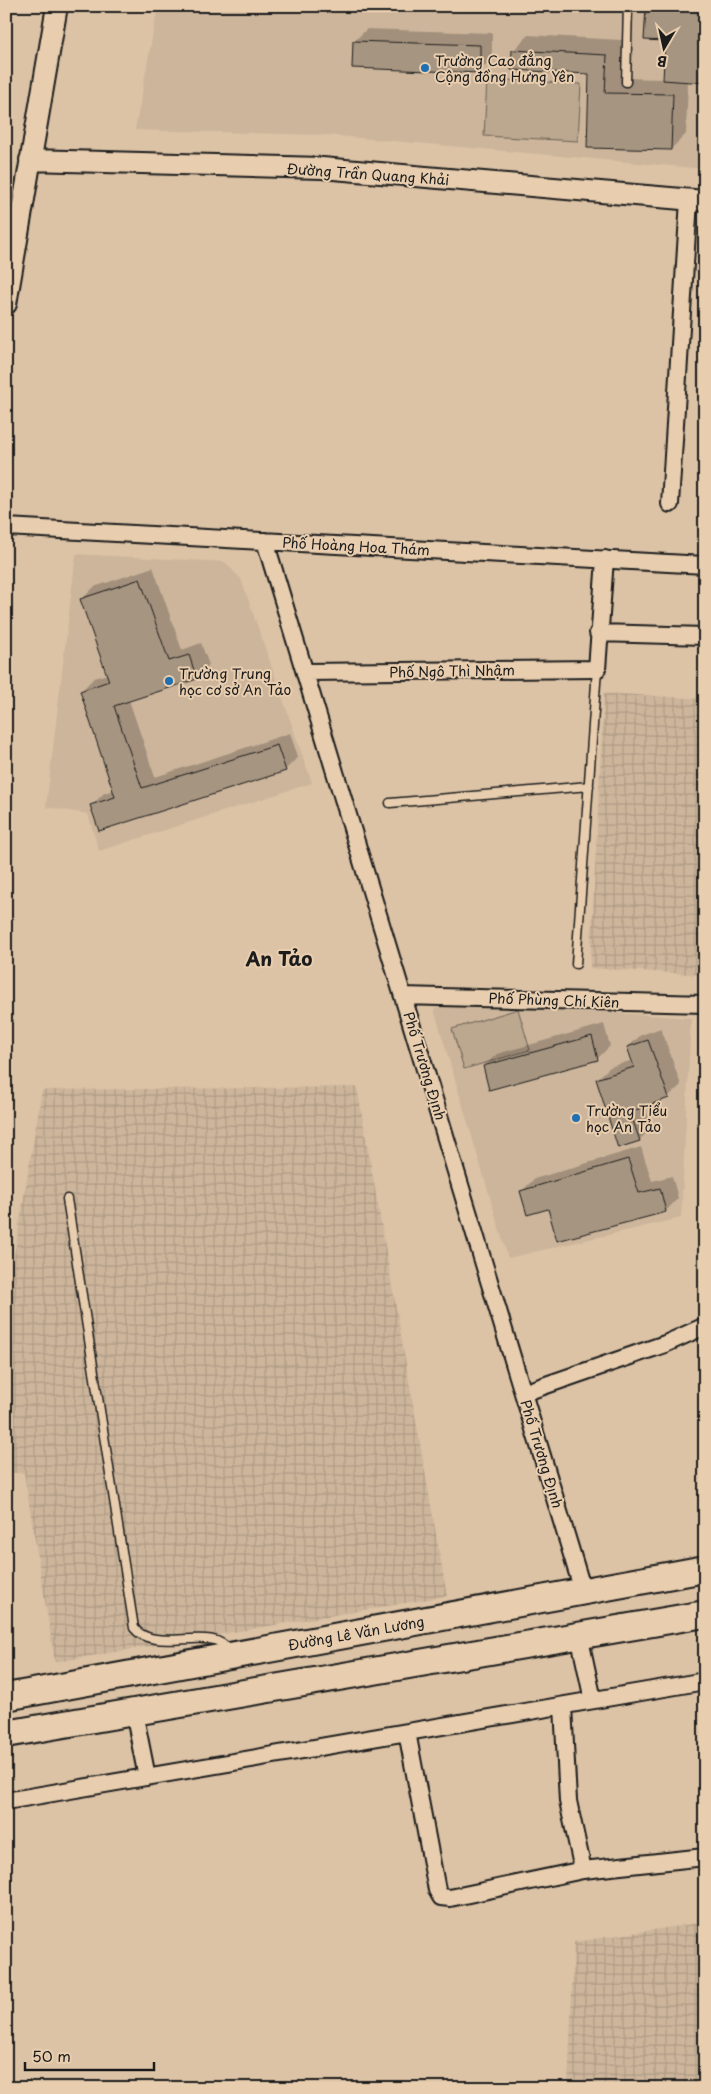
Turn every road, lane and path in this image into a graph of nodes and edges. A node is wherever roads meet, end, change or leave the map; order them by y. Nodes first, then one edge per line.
1 (56, 6) edge
2 (628, 6) edge
3 (626, 82) dead end
4 (30, 160) junction
5 (697, 201) edge
6 (6, 304) edge
7 (670, 504) dead end
8 (6, 527) edge
9 (266, 541) junction
10 (605, 559) junction
11 (705, 565) edge
12 (598, 633) junction
13 (705, 636) edge
14 (597, 669) junction
15 (306, 672) junction
16 (589, 786) junction
17 (390, 803) dead end
18 (576, 964) dead end
19 (403, 996) junction
20 (705, 1004) edge
21 (66, 1199) dead end
22 (705, 1326) edge
23 (523, 1392) junction
24 (705, 1569) edge
25 (583, 1591) junction
26 (705, 1614) edge
27 (579, 1635) junction
28 (232, 1656) junction
29 (705, 1681) edge
30 (6, 1697) edge
31 (593, 1700) junction
32 (563, 1706) junction
33 (134, 1712) junction
34 (407, 1732) junction
35 (6, 1734) edge
36 (148, 1776) junction
37 (6, 1801) edge
38 (705, 1857) edge
39 (583, 1870) junction

1 - 4 street
2 - 3 lane
4 - 5 street, Đường Trần Quang Khải
4 - 6 street
5 - 7 street
8 - 9 street, Phố Hoàng Hoa Thám
9 - 10 street, Phố Hoàng Hoa Thám
9 - 15 street, Phố Trương Định
10 - 11 street, Phố Hoàng Hoa Thám
10 - 12 street
12 - 13 street
12 - 14 street
14 - 15 street, Phố Ngô Thì Nhậm
14 - 16 lane
15 - 19 street, Phố Trương Định
16 - 17 lane
16 - 18 lane
19 - 20 street, Phố Phùng Chí Kiên
19 - 23 street, Phố Trương Định
21 - 28 lane
22 - 23 street
23 - 25 street, Phố Trương Định
24 - 25 highway, Đường Lê Văn Lương
25 - 28 highway, Đường Lê Văn Lương
26 - 27 highway
27 - 31 street
27 - 33 highway
28 - 30 highway, Đường Lê Văn Lương
29 - 31 street
31 - 32 street
32 - 34 street
32 - 39 street
33 - 35 highway
33 - 36 street
34 - 36 street
34 - 39 street
36 - 37 street
38 - 39 street

